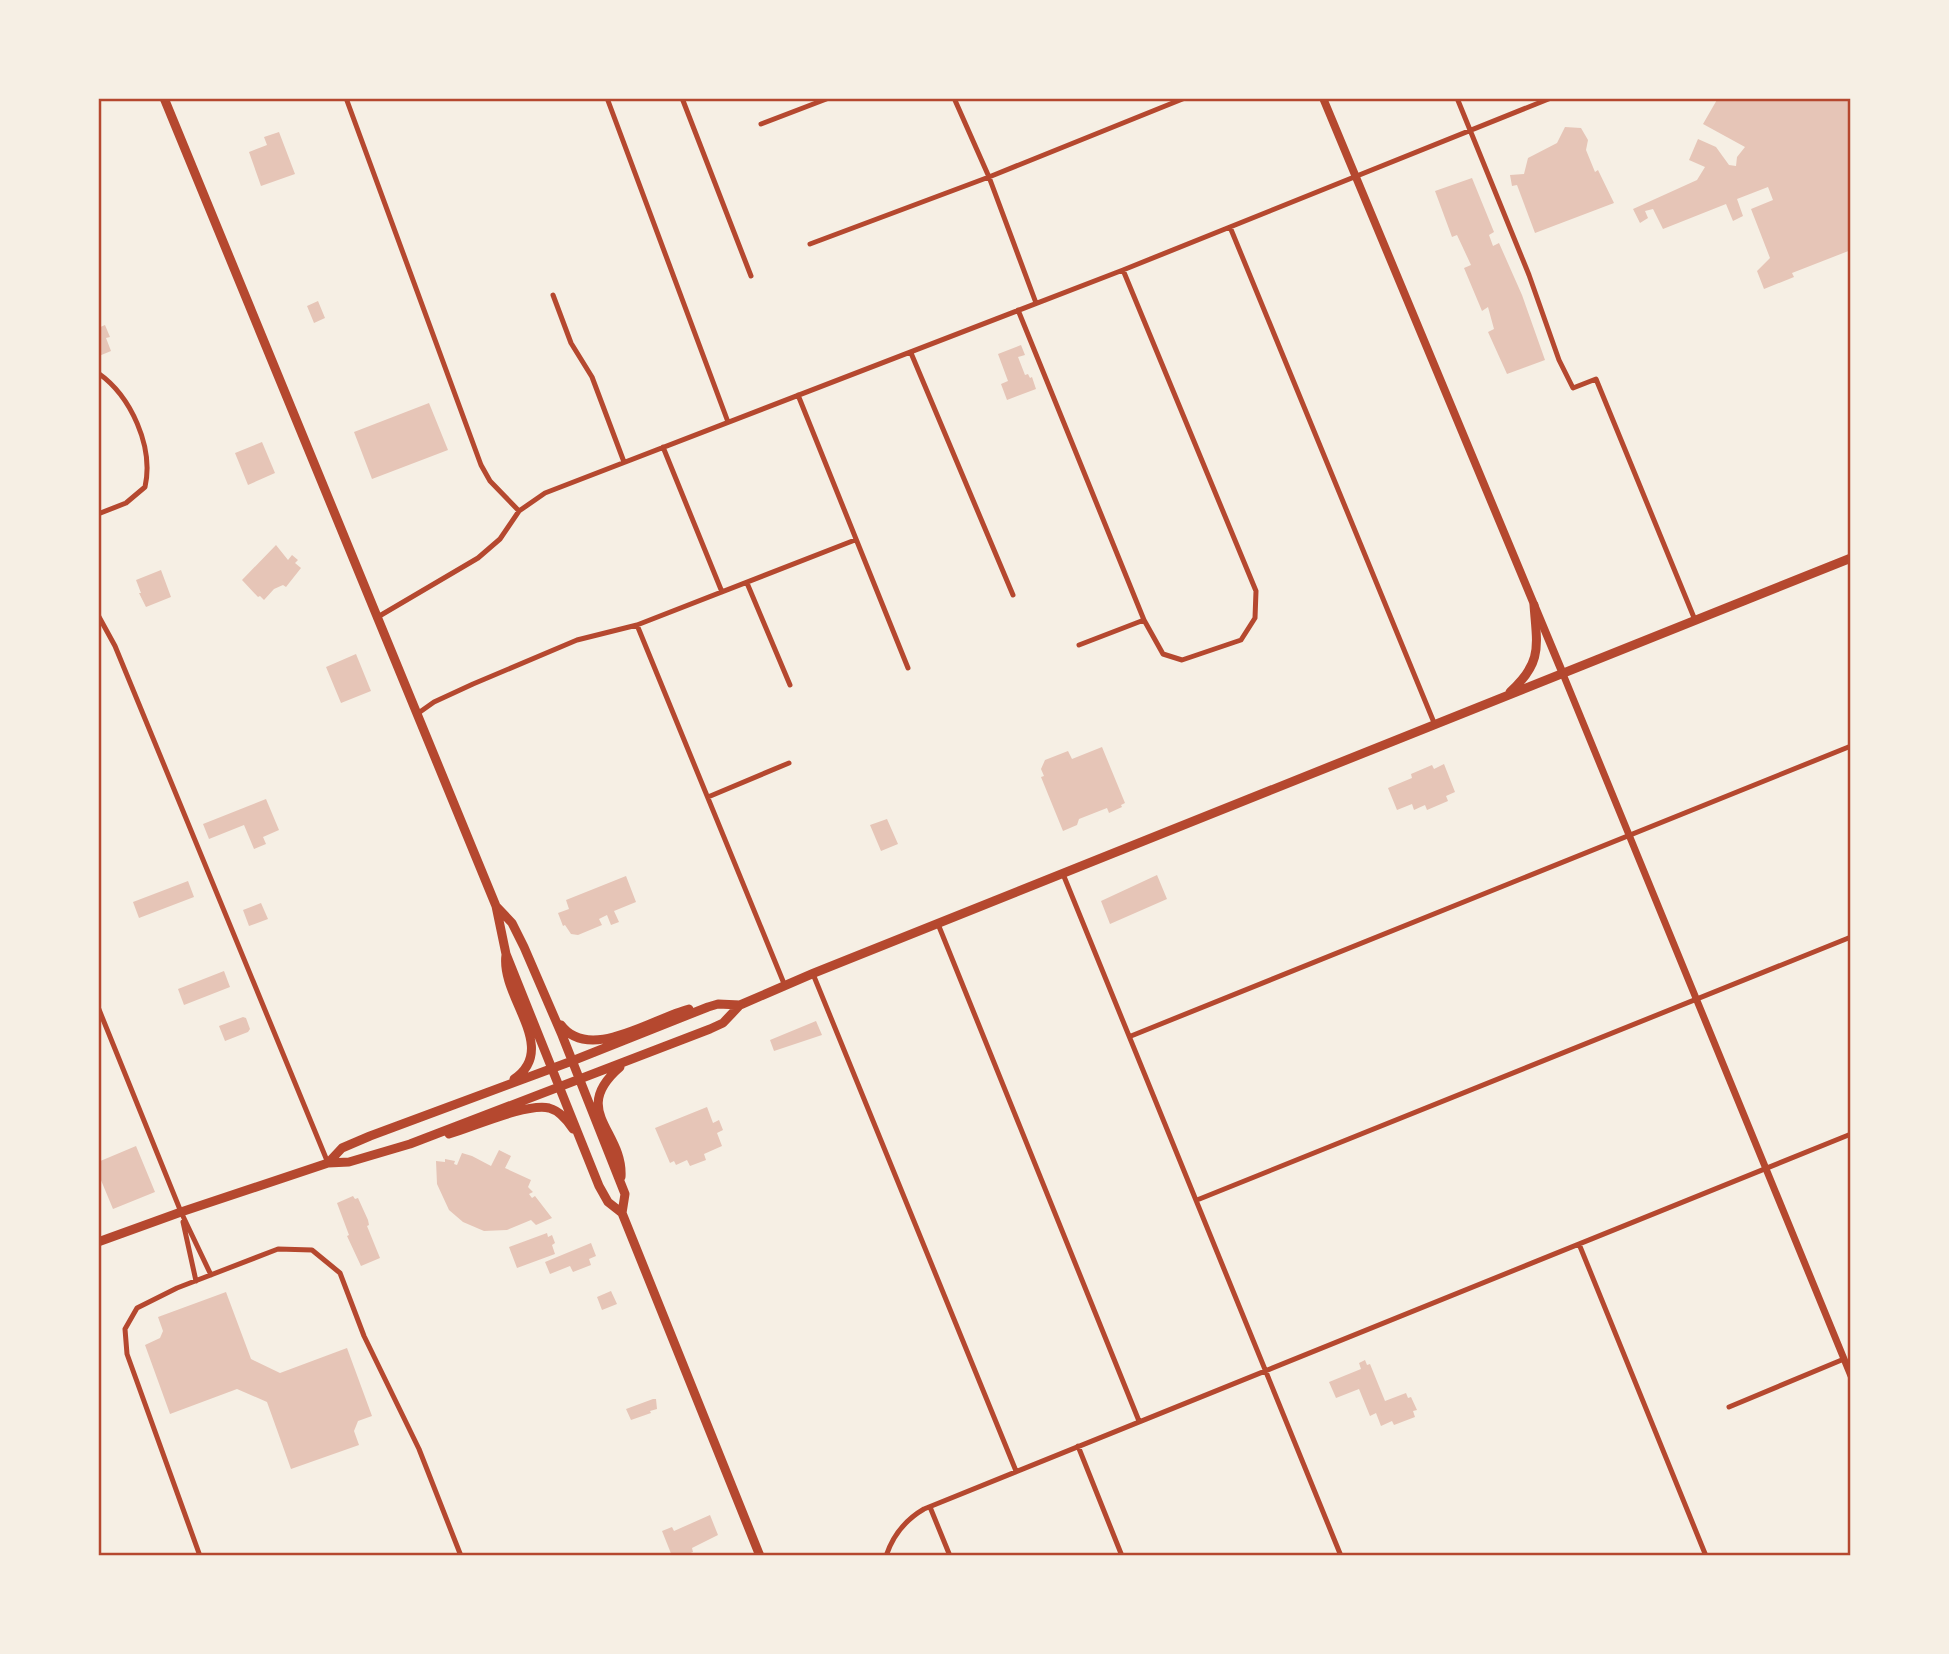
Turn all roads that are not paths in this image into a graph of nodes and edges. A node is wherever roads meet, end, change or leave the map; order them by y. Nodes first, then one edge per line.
1 (164, 98) edge
2 (346, 98) edge
3 (607, 98) edge
4 (681, 98) edge
5 (829, 98) edge
6 (954, 98) edge
7 (1185, 98) edge
8 (1323, 98) edge
9 (1457, 98) edge
10 (1551, 98) edge
11 (761, 124) dead end
12 (1470, 131) junction
13 (989, 177) junction
14 (1356, 177) junction
15 (1230, 227) junction
16 (810, 244) dead end
17 (1123, 270) junction
18 (751, 276) dead end
19 (552, 295) dead end
20 (1036, 303) junction
21 (1018, 310) junction
22 (911, 353) junction
23 (98, 373) edge
24 (797, 396) junction
25 (728, 422) junction
26 (663, 447) junction
27 (624, 462) junction
28 (519, 511) junction
29 (98, 514) edge
30 (855, 540) junction
31 (1851, 558) edge
32 (747, 583) junction
33 (722, 592) junction
34 (1013, 595) dead end
35 (1534, 605) junction
36 (98, 615) edge
37 (376, 618) junction
38 (1144, 620) junction
39 (1696, 620) junction
40 (637, 625) junction
41 (1079, 645) dead end
42 (908, 668) dead end
43 (1563, 674) junction
44 (790, 685) dead end
45 (1503, 698) junction
46 (417, 714) junction
47 (1436, 725) junction
48 (1851, 746) edge
49 (789, 763) dead end
50 (708, 797) junction
51 (1629, 834) junction
52 (1063, 874) junction
53 (496, 906) junction
54 (939, 924) junction
55 (1851, 937) edge
56 (506, 954) junction
57 (813, 974) junction
58 (785, 986) junction
59 (1697, 1000) junction
60 (740, 1005) junction
61 (98, 1007) edge
62 (708, 1007) junction
63 (553, 1014) junction
64 (1130, 1036) junction
65 (572, 1061) junction
66 (625, 1062) junction
67 (553, 1068) junction
68 (580, 1080) junction
69 (560, 1087) junction
70 (499, 1088) junction
71 (1851, 1134) edge
72 (581, 1141) junction
73 (410, 1144) junction
74 (327, 1163) junction
75 (1766, 1168) junction
76 (620, 1182) junction
77 (1197, 1200) junction
78 (181, 1212) junction
79 (622, 1213) junction
80 (98, 1242) edge
81 (1579, 1244) junction
82 (211, 1275) junction
83 (196, 1281) junction
84 (1844, 1359) junction
85 (1266, 1370) junction
86 (1851, 1376) edge
87 (1729, 1407) dead end
88 (1139, 1421) junction
89 (1078, 1446) junction
90 (1016, 1471) junction
91 (930, 1507) junction
92 (200, 1556) edge
93 (461, 1556) edge
94 (760, 1556) edge
95 (886, 1556) edge
96 (950, 1556) edge
97 (1122, 1556) edge
98 (1341, 1556) edge
99 (1706, 1556) edge

1 - 37 main road
2 - 28 street
3 - 25 street
4 - 18 street
5 - 11 street
6 - 13 street
7 - 13 street
8 - 14 main road
9 - 12 street
10 - 12 street
12 - 14 street
12 - 39 street
13 - 16 street
13 - 20 street
14 - 15 street
14 - 35 main road
15 - 17 street
15 - 47 street
17 - 20 street
17 - 38 street
19 - 27 street
20 - 21 street
21 - 22 street
21 - 38 street
22 - 24 street
22 - 34 street
23 - 29 street
24 - 25 street
24 - 30 street
25 - 26 street
26 - 27 street
26 - 33 street
27 - 28 street
28 - 37 street
30 - 32 street
30 - 42 street
31 - 39 main road
32 - 33 street
32 - 44 street
33 - 40 street
35 - 43 main road
35 - 45 main road
36 - 74 street
37 - 46 main road
38 - 41 street
39 - 43 main road
40 - 46 street
40 - 50 street
43 - 45 main road
43 - 51 street
45 - 47 main road
46 - 53 main road
47 - 52 main road
48 - 51 street
49 - 50 street
50 - 58 street
51 - 59 street
51 - 64 street
52 - 54 main road
52 - 64 street
53 - 56 main road
53 - 63 main road
54 - 57 main road
54 - 88 street
55 - 59 street
56 - 67 main road
56 - 70 main road
57 - 58 main road
57 - 90 street
58 - 60 main road
59 - 75 street
59 - 77 street
60 - 62 main road
60 - 66 main road
61 - 78 street
62 - 63 main road
62 - 65 main road
63 - 65 main road
64 - 77 street
65 - 67 main road
65 - 68 main road
66 - 68 main road
66 - 76 main road
67 - 69 main road
67 - 70 main road
68 - 69 main road
68 - 76 main road
69 - 72 main road
69 - 73 main road
70 - 74 main road
71 - 75 street
72 - 73 main road
72 - 79 main road
73 - 74 main road
74 - 78 main road
75 - 81 street
75 - 84 street
76 - 79 main road
77 - 85 street
78 - 80 main road
78 - 82 street
78 - 83 street
79 - 94 main road
81 - 85 street
81 - 99 street
82 - 83 street
82 - 93 street
83 - 92 street
84 - 86 street
84 - 87 street
85 - 88 street
85 - 98 street
88 - 89 street
89 - 90 street
89 - 97 street
90 - 91 street
91 - 95 street
91 - 96 street

